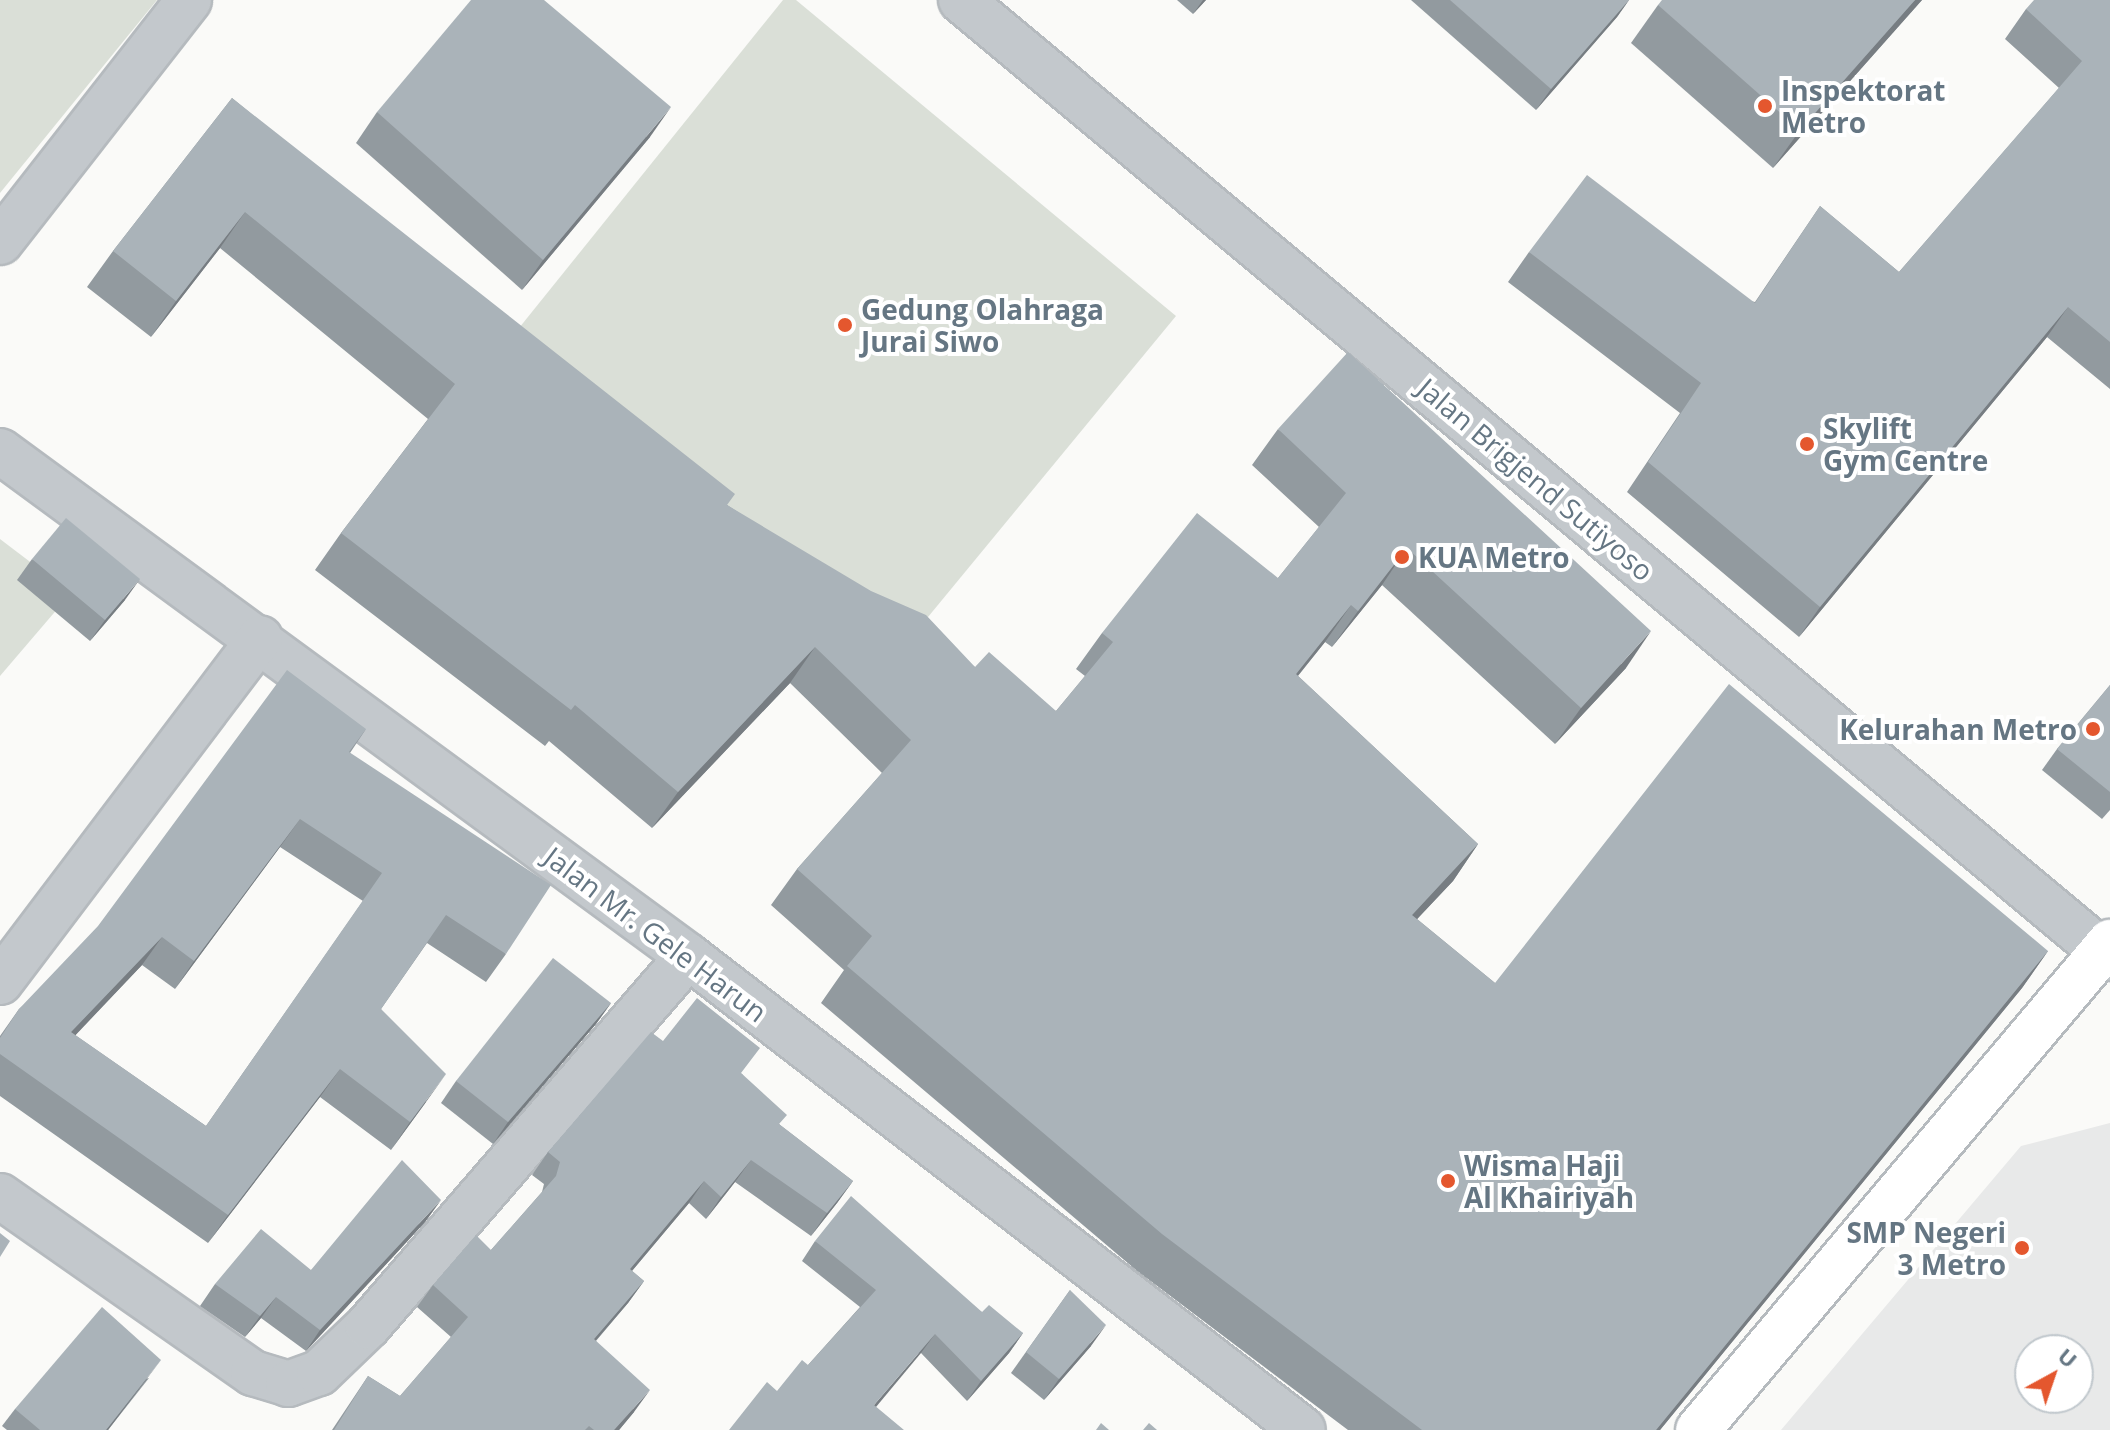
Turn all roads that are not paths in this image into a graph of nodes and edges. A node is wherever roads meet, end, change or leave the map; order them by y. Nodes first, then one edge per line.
1 (189, 0) edge
2 (961, 0) edge
3 (0, 242) edge
4 (0, 451) edge
5 (260, 638) junction
6 (2107, 951) edge
7 (688, 956) junction
8 (0, 982) edge
9 (0, 1196) edge
10 (1303, 1430) edge
11 (1698, 1430) edge

1 - 3 street
2 - 6 street, Jalan Brigjend Sutiyoso
4 - 5 street, Jalan Mr. Gele Harun
5 - 7 street, Jalan Mr. Gele Harun
5 - 8 street
6 - 11 main road
7 - 9 street
7 - 10 street, Jalan Mr. Gele Harun

